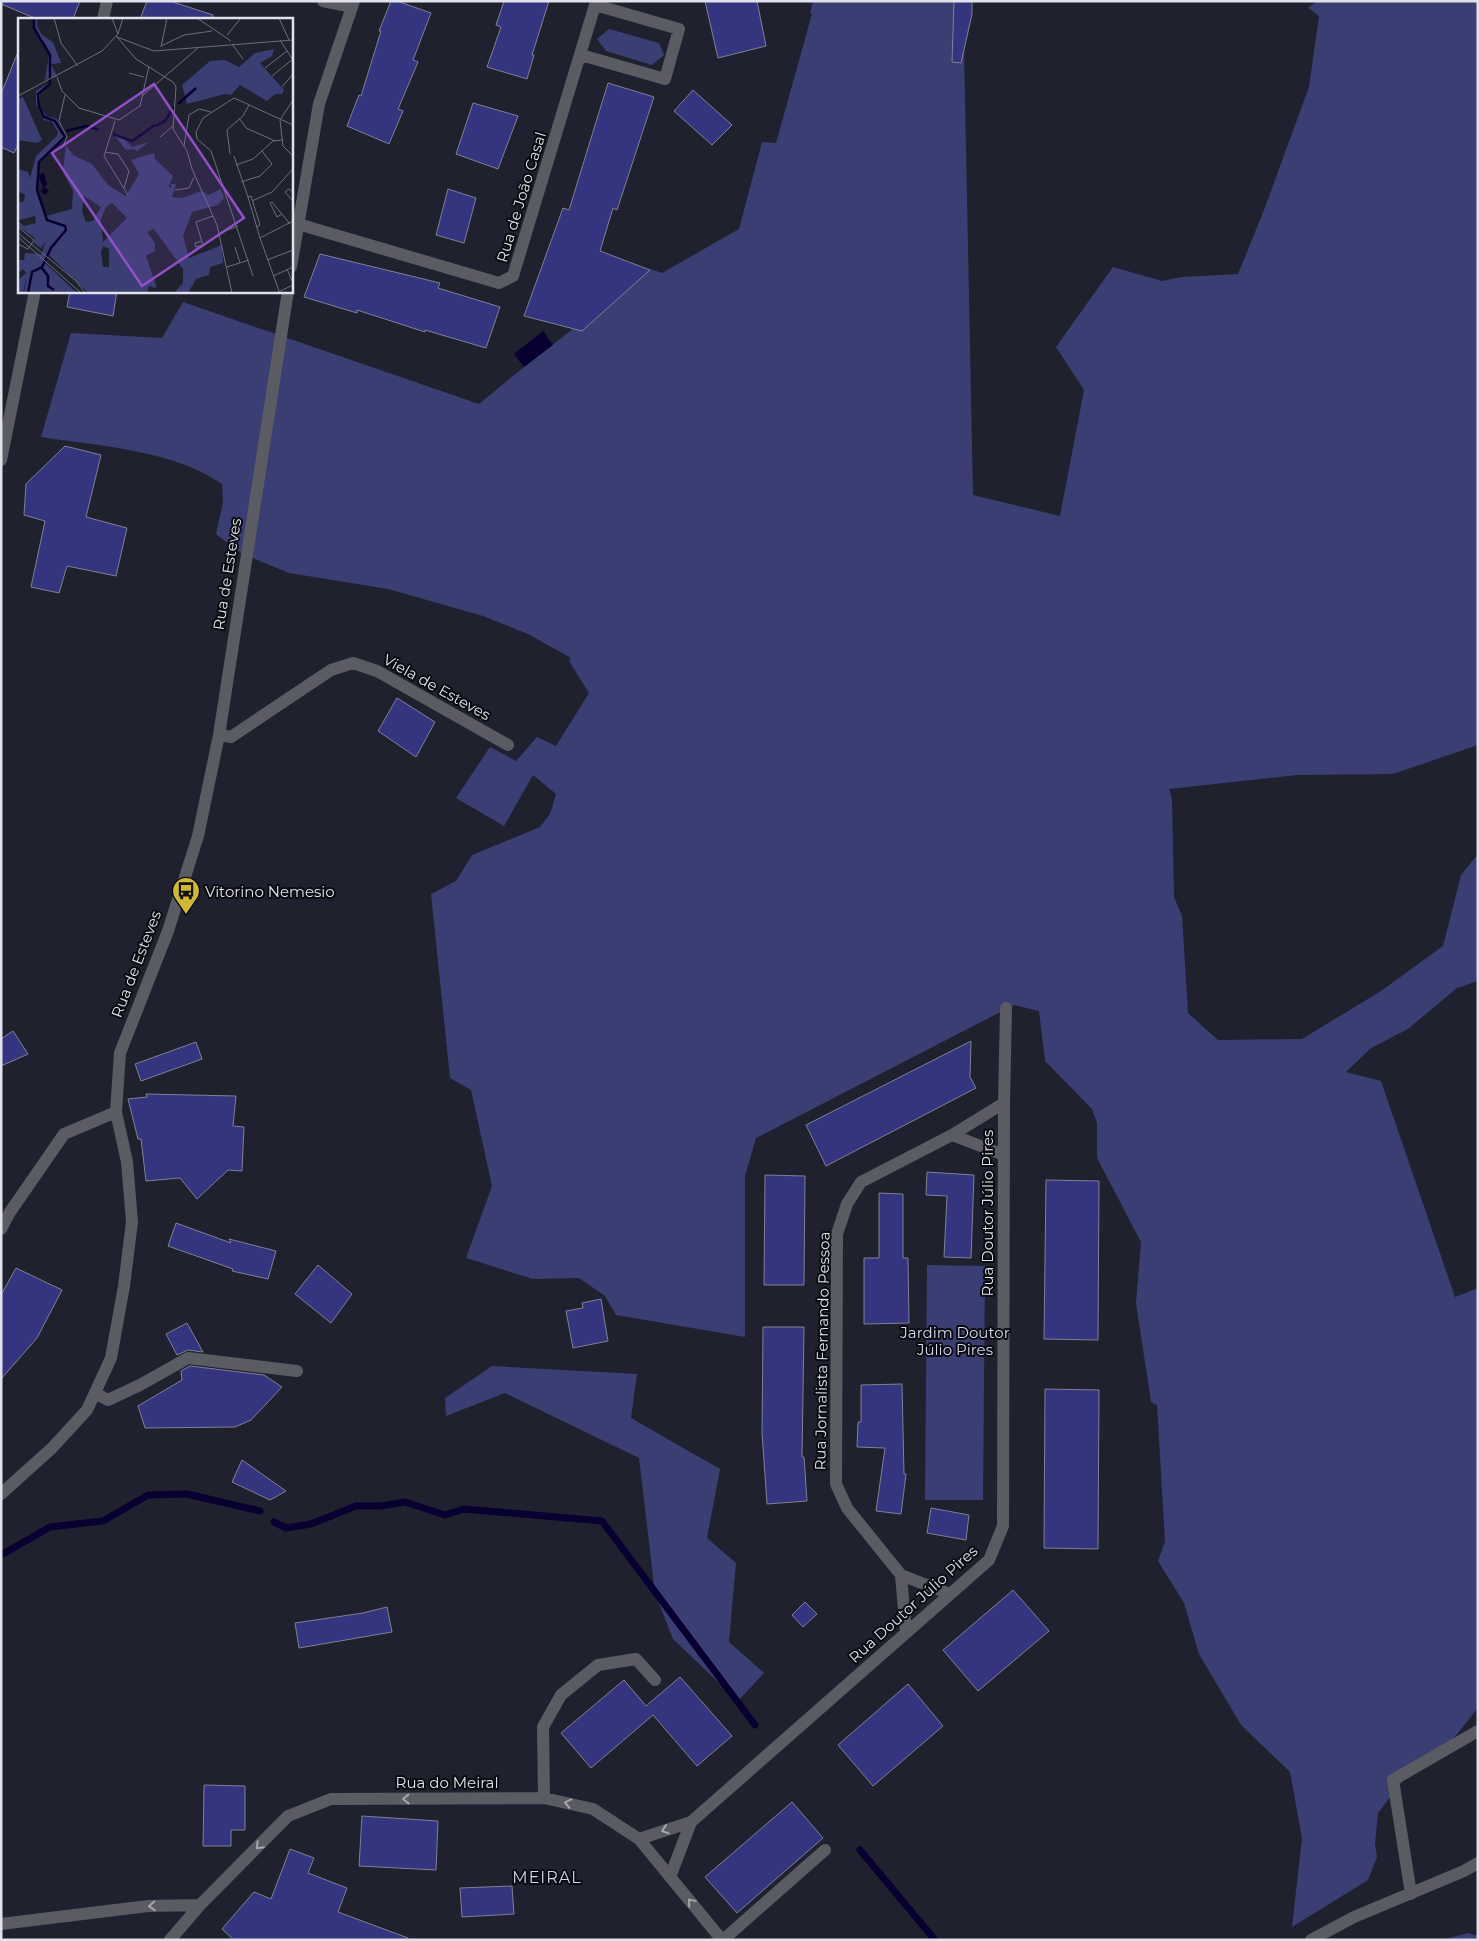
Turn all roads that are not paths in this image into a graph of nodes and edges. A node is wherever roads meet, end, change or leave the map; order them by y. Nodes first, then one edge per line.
1 (108, 1) edge
2 (323, 1) edge
3 (353, 4) edge
4 (102, 18) edge
5 (581, 56) junction
6 (298, 224) junction
7 (292, 261) edge
8 (35, 292) edge
9 (288, 292) edge
10 (1, 460) edge
11 (219, 735) junction
12 (508, 745) dead end
13 (1006, 1008) dead end
14 (1004, 1103) junction
15 (116, 1112) junction
16 (952, 1135) junction
17 (1004, 1155) junction
18 (1, 1229) edge
19 (297, 1371) dead end
20 (95, 1392) junction
21 (1, 1494) edge
22 (901, 1575) junction
23 (950, 1594) junction
24 (906, 1633) junction
25 (655, 1680) dead end
26 (1478, 1731) edge
27 (544, 1798) junction
28 (691, 1822) junction
29 (639, 1839) junction
30 (825, 1850) dead end
31 (1478, 1863) edge
32 (670, 1877) junction
33 (1411, 1894) junction
34 (200, 1905) junction
35 (1, 1924) edge
36 (170, 1940) edge
37 (723, 1940) edge
38 (1311, 1940) edge

1 - 4 street
2 - 3 street
3 - 6 street
5 - 5 street, Rua de João Casal
5 - 6 street, Rua de João Casal
6 - 7 street
8 - 10 street
9 - 11 street, Rua de Esteves
11 - 12 street, Viela de Esteves
11 - 15 street, Rua de Esteves
13 - 14 street, Rua Doutor Júlio Pires
14 - 16 street, Rua Jornalista Fernando Pessoa
14 - 17 street, Rua Doutor Júlio Pires
15 - 18 street
15 - 20 street, Rua de Esteves
16 - 17 street
16 - 22 street, Rua Jornalista Fernando Pessoa
17 - 23 street, Rua Doutor Júlio Pires
19 - 20 street
20 - 21 street, Rua de Esteves
22 - 23 street, Rua Jornalista Fernando Pessoa
22 - 24 street
23 - 24 street, Rua Doutor Júlio Pires
24 - 28 street, Rua Doutor Júlio Pires
25 - 27 street
26 - 33 street
29 -> 27 street, Rua do Meiral
27 -> 34 street, Rua do Meiral
28 -> 29 street, Rua Doutor Júlio Pires
28 - 32 street, Rua Doutor Júlio Pires
29 - 32 street, Rua do Meiral
30 - 37 street
31 - 33 street
37 -> 32 street, Rua do Meiral
33 - 38 street
34 -> 35 street
34 - 36 street, Rua do Meiral

